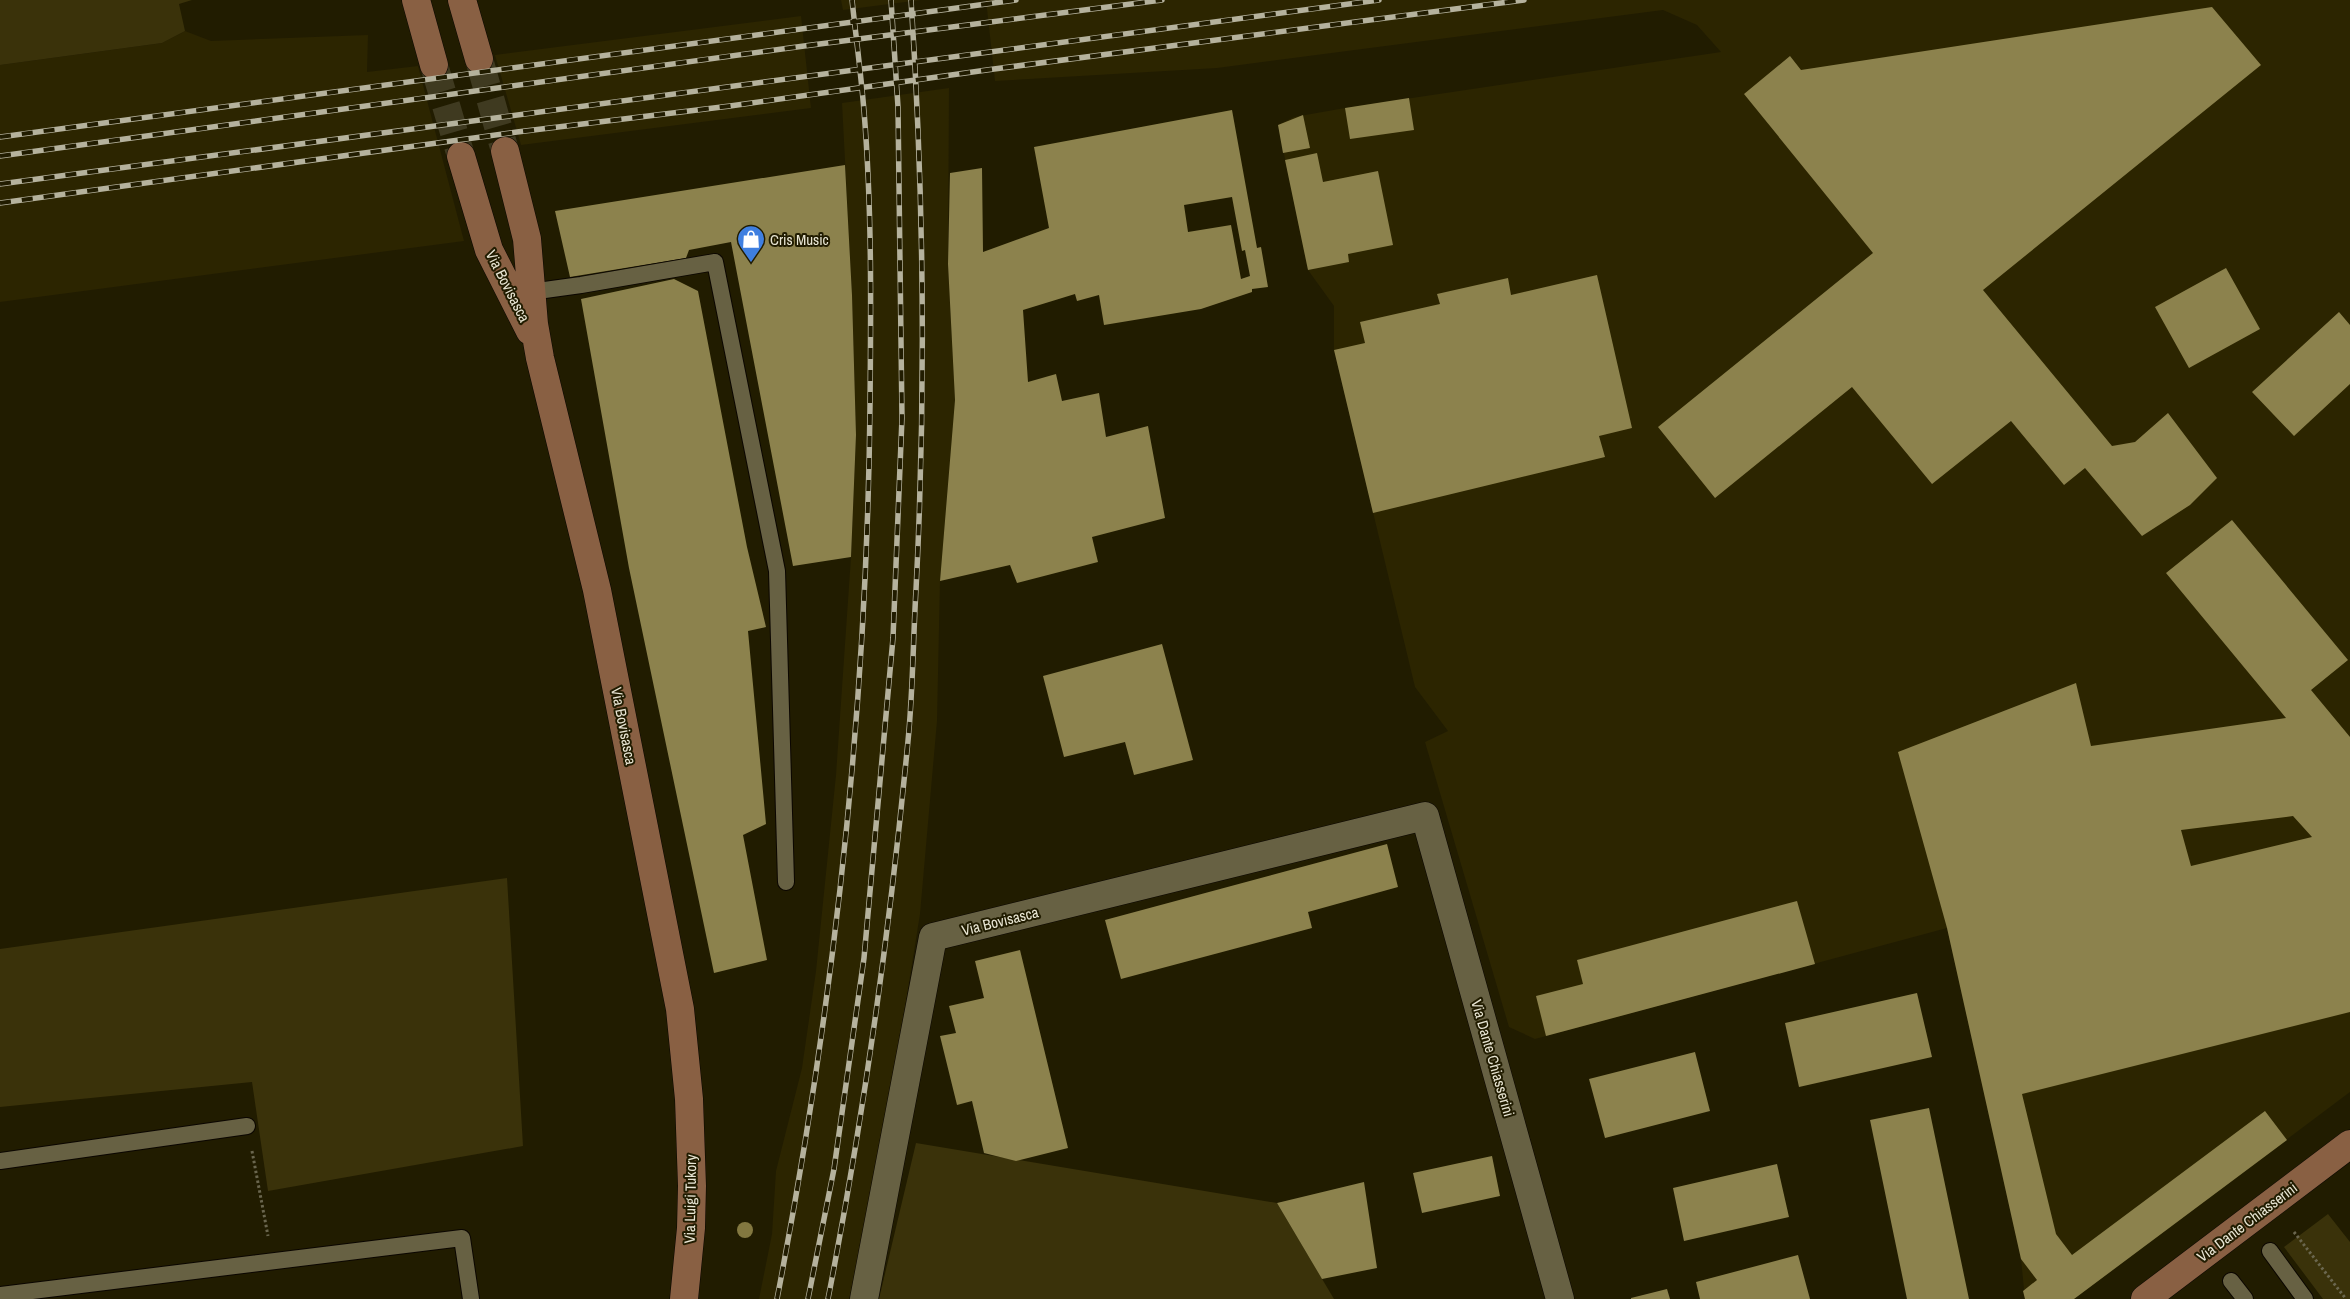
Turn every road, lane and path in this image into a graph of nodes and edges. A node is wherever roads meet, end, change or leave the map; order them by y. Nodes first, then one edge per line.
1 (416, 0) edge
2 (462, 0) edge
3 (479, 59) tunnel mouth
4 (434, 65) tunnel mouth
5 (505, 151) tunnel mouth
6 (460, 156) tunnel mouth
7 (522, 293) junction
8 (1426, 816) joint
9 (786, 882) dead end
10 (689, 1099) joint
11 (247, 1126) joint
12 (2350, 1144) edge
13 (0, 1161) edge
14 (2294, 1232) dead end
15 (2270, 1251) dead end
16 (273, 1261) junction
17 (2231, 1281) dead end
18 (0, 1295) edge
19 (471, 1299) edge
20 (684, 1299) edge
21 (864, 1299) edge
22 (1560, 1299) edge
23 (2145, 1299) edge
24 (2245, 1299) edge
25 (2305, 1299) edge
26 (2346, 1299) edge

1 - 4 street
2 - 3 street
5 - 7 street, Via Bovisasca
6 - 7 street, Via Bovisasca
7 - 9 lane
7 - 10 street, Via Bovisasca
8 - 21 street, Via Bovisasca
8 - 22 street, Via Dante Chiasserini
10 - 20 street, Via Luigi Tukory
11 - 13 lane
11 - 16 path
12 - 23 street, Via Dante Chiasserini
14 - 26 path
15 - 25 lane
16 - 18 lane
16 - 19 lane
17 - 24 lane

